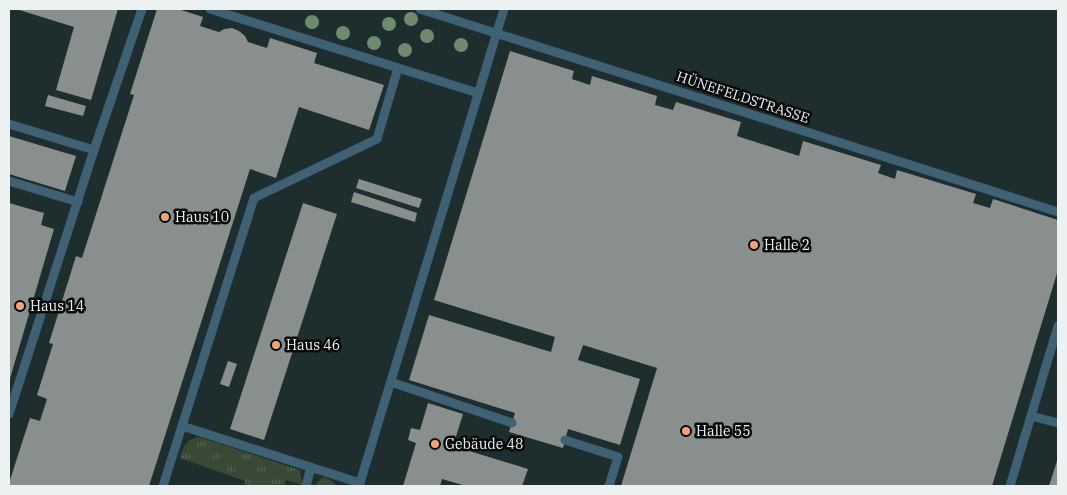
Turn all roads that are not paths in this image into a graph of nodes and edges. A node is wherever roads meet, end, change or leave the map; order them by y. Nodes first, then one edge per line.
1 (142, 9) edge
2 (210, 9) edge
3 (420, 9) edge
4 (504, 9) edge
5 (497, 33) junction
6 (398, 68) junction
7 (478, 93) junction
8 (9, 124) edge
9 (94, 150) junction
10 (9, 181) edge
11 (78, 202) junction
12 (1058, 212) edge
13 (1058, 326) edge
14 (391, 382) junction
15 (9, 414) edge
16 (1031, 416) junction
17 (512, 423) dead end
18 (1058, 423) edge
19 (182, 426) junction
20 (565, 440) dead end
21 (311, 467) junction
22 (359, 485) edge
23 (163, 486) edge
24 (306, 486) edge
25 (609, 486) edge
26 (1010, 486) edge

1 - 9 lane
2 - 6 lane
3 - 5 lane, HÜNEFELDSTRASSE
4 - 5 lane
5 - 7 lane
5 - 12 lane, HÜNEFELDSTRASSE
6 - 7 lane
6 - 19 lane
7 - 14 lane
8 - 9 lane
9 - 11 lane
10 - 11 lane
11 - 15 lane
13 - 16 lane
14 - 17 lane
14 - 22 lane
16 - 18 lane
16 - 26 lane
19 - 21 lane
19 - 23 lane
20 - 25 lane
21 - 22 lane
21 - 24 lane

